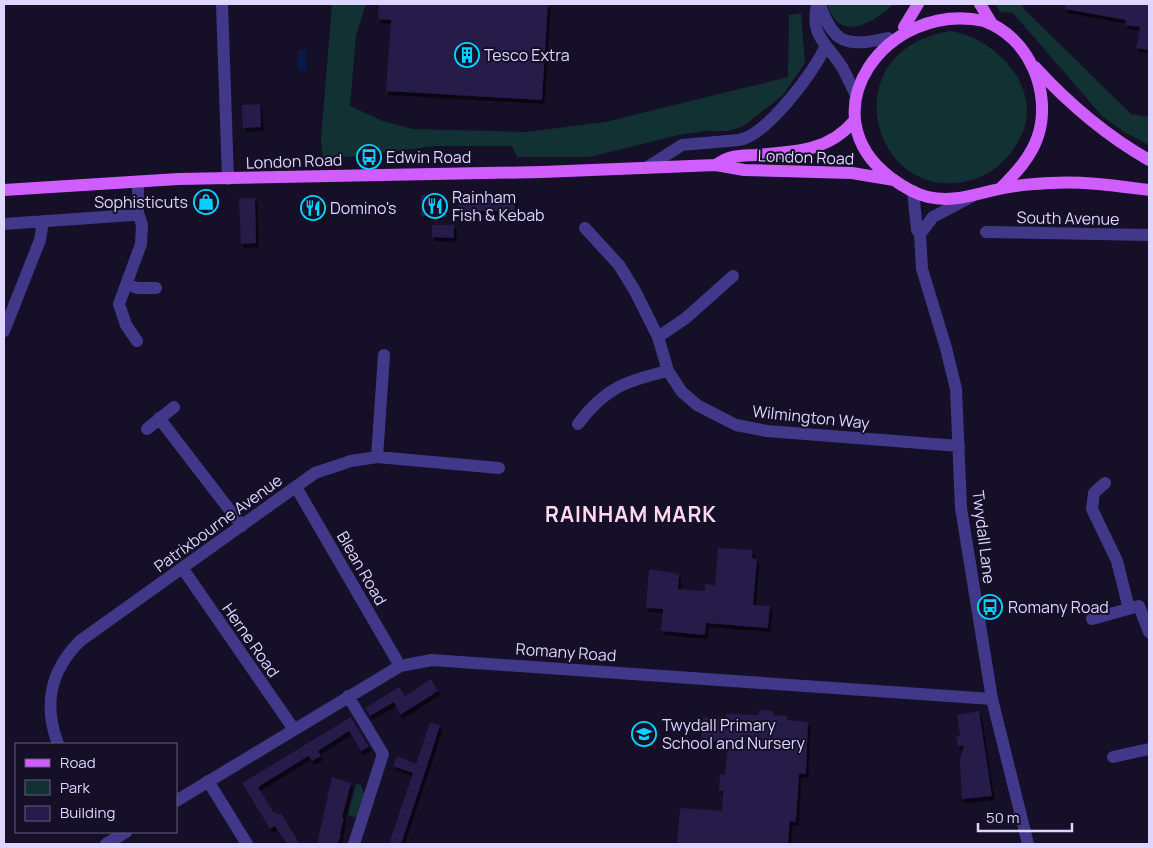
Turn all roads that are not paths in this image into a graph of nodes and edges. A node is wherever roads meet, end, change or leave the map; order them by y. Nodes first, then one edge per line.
1 (222, 4) edge
2 (818, 4) edge
3 (918, 4) edge
4 (980, 4) edge
5 (992, 24) junction
6 (904, 27) junction
7 (888, 38) junction
8 (826, 47) junction
9 (1033, 65) junction
10 (856, 95) junction
11 (854, 121) junction
12 (1149, 160) edge
13 (716, 165) junction
14 (646, 168) junction
15 (228, 179) junction
16 (894, 180) junction
17 (138, 182) junction
18 (1001, 188) junction
19 (4, 190) edge
20 (1149, 190) edge
21 (912, 191) junction
22 (971, 197) junction
23 (138, 213) junction
24 (43, 221) junction
25 (4, 224) edge
26 (585, 228) dead end
27 (986, 232) dead end
28 (920, 234) junction
29 (1149, 235) edge
30 (733, 276) dead end
31 (127, 284) junction
32 (156, 288) dead end
33 (4, 331) edge
34 (658, 337) junction
35 (137, 341) dead end
36 (384, 355) dead end
37 (668, 371) junction
38 (174, 407) dead end
39 (159, 418) junction
40 (578, 424) dead end
41 (147, 429) dead end
42 (959, 446) junction
43 (377, 457) junction
44 (498, 468) dead end
45 (1106, 483) dead end
46 (296, 487) junction
47 (242, 526) junction
48 (183, 569) junction
49 (1139, 606) edge
50 (1092, 619) dead end
51 (1149, 632) edge
52 (400, 666) junction
53 (348, 696) junction
54 (992, 699) junction
55 (293, 728) junction
56 (58, 743) edge
57 (1149, 749) edge
58 (1113, 757) dead end
59 (208, 781) junction
60 (178, 800) edge
61 (123, 833) edge
62 (110, 838) edge
63 (248, 844) edge
64 (354, 844) edge
65 (1028, 844) edge

1 - 15 street
2 - 7 street
2 - 8 street
3 - 6 main road
4 - 5 main road
5 - 6 main road
5 - 9 main road
6 - 7 main road
7 - 10 main road
8 - 10 street
8 - 14 street, London Road
9 - 12 main road
9 - 18 main road
10 - 11 main road
11 - 13 main road, London Road
11 - 16 main road
13 - 14 main road, London Road
13 - 16 main road, London Road
14 - 15 main road, London Road
15 - 17 main road, London Road
16 - 21 main road
17 - 19 main road, London Road
17 - 23 street
18 - 20 main road
18 - 22 main road
21 - 22 main road
21 - 28 street, Twydall Lane
22 - 28 street
23 - 24 street
23 - 31 street
24 - 25 street
24 - 33 street
26 - 34 street, Wilmington Way
27 - 29 street, South Avenue
28 - 42 street, Twydall Lane
30 - 34 street
31 - 32 street
31 - 35 street
34 - 37 street, Wilmington Way
36 - 43 street
37 - 40 street
37 - 42 street, Wilmington Way
38 - 39 street
39 - 41 street
39 - 47 street
42 - 54 street, Twydall Lane
43 - 44 street, Patrixbourne Avenue
43 - 46 street, Patrixbourne Avenue
45 - 49 street
46 - 47 street, Patrixbourne Avenue
46 - 52 street, Blean Road
47 - 48 street, Patrixbourne Avenue
48 - 55 street, Herne Road
48 - 56 street, Patrixbourne Avenue
49 - 50 street
49 - 51 street
52 - 53 street, Romany Road
52 - 54 street, Romany Road
53 - 55 street, Romany Road
53 - 64 street
54 - 65 street, Twydall Lane
55 - 59 street, Romany Road
57 - 58 street
59 - 60 street, Romany Road
59 - 63 street
61 - 62 street

